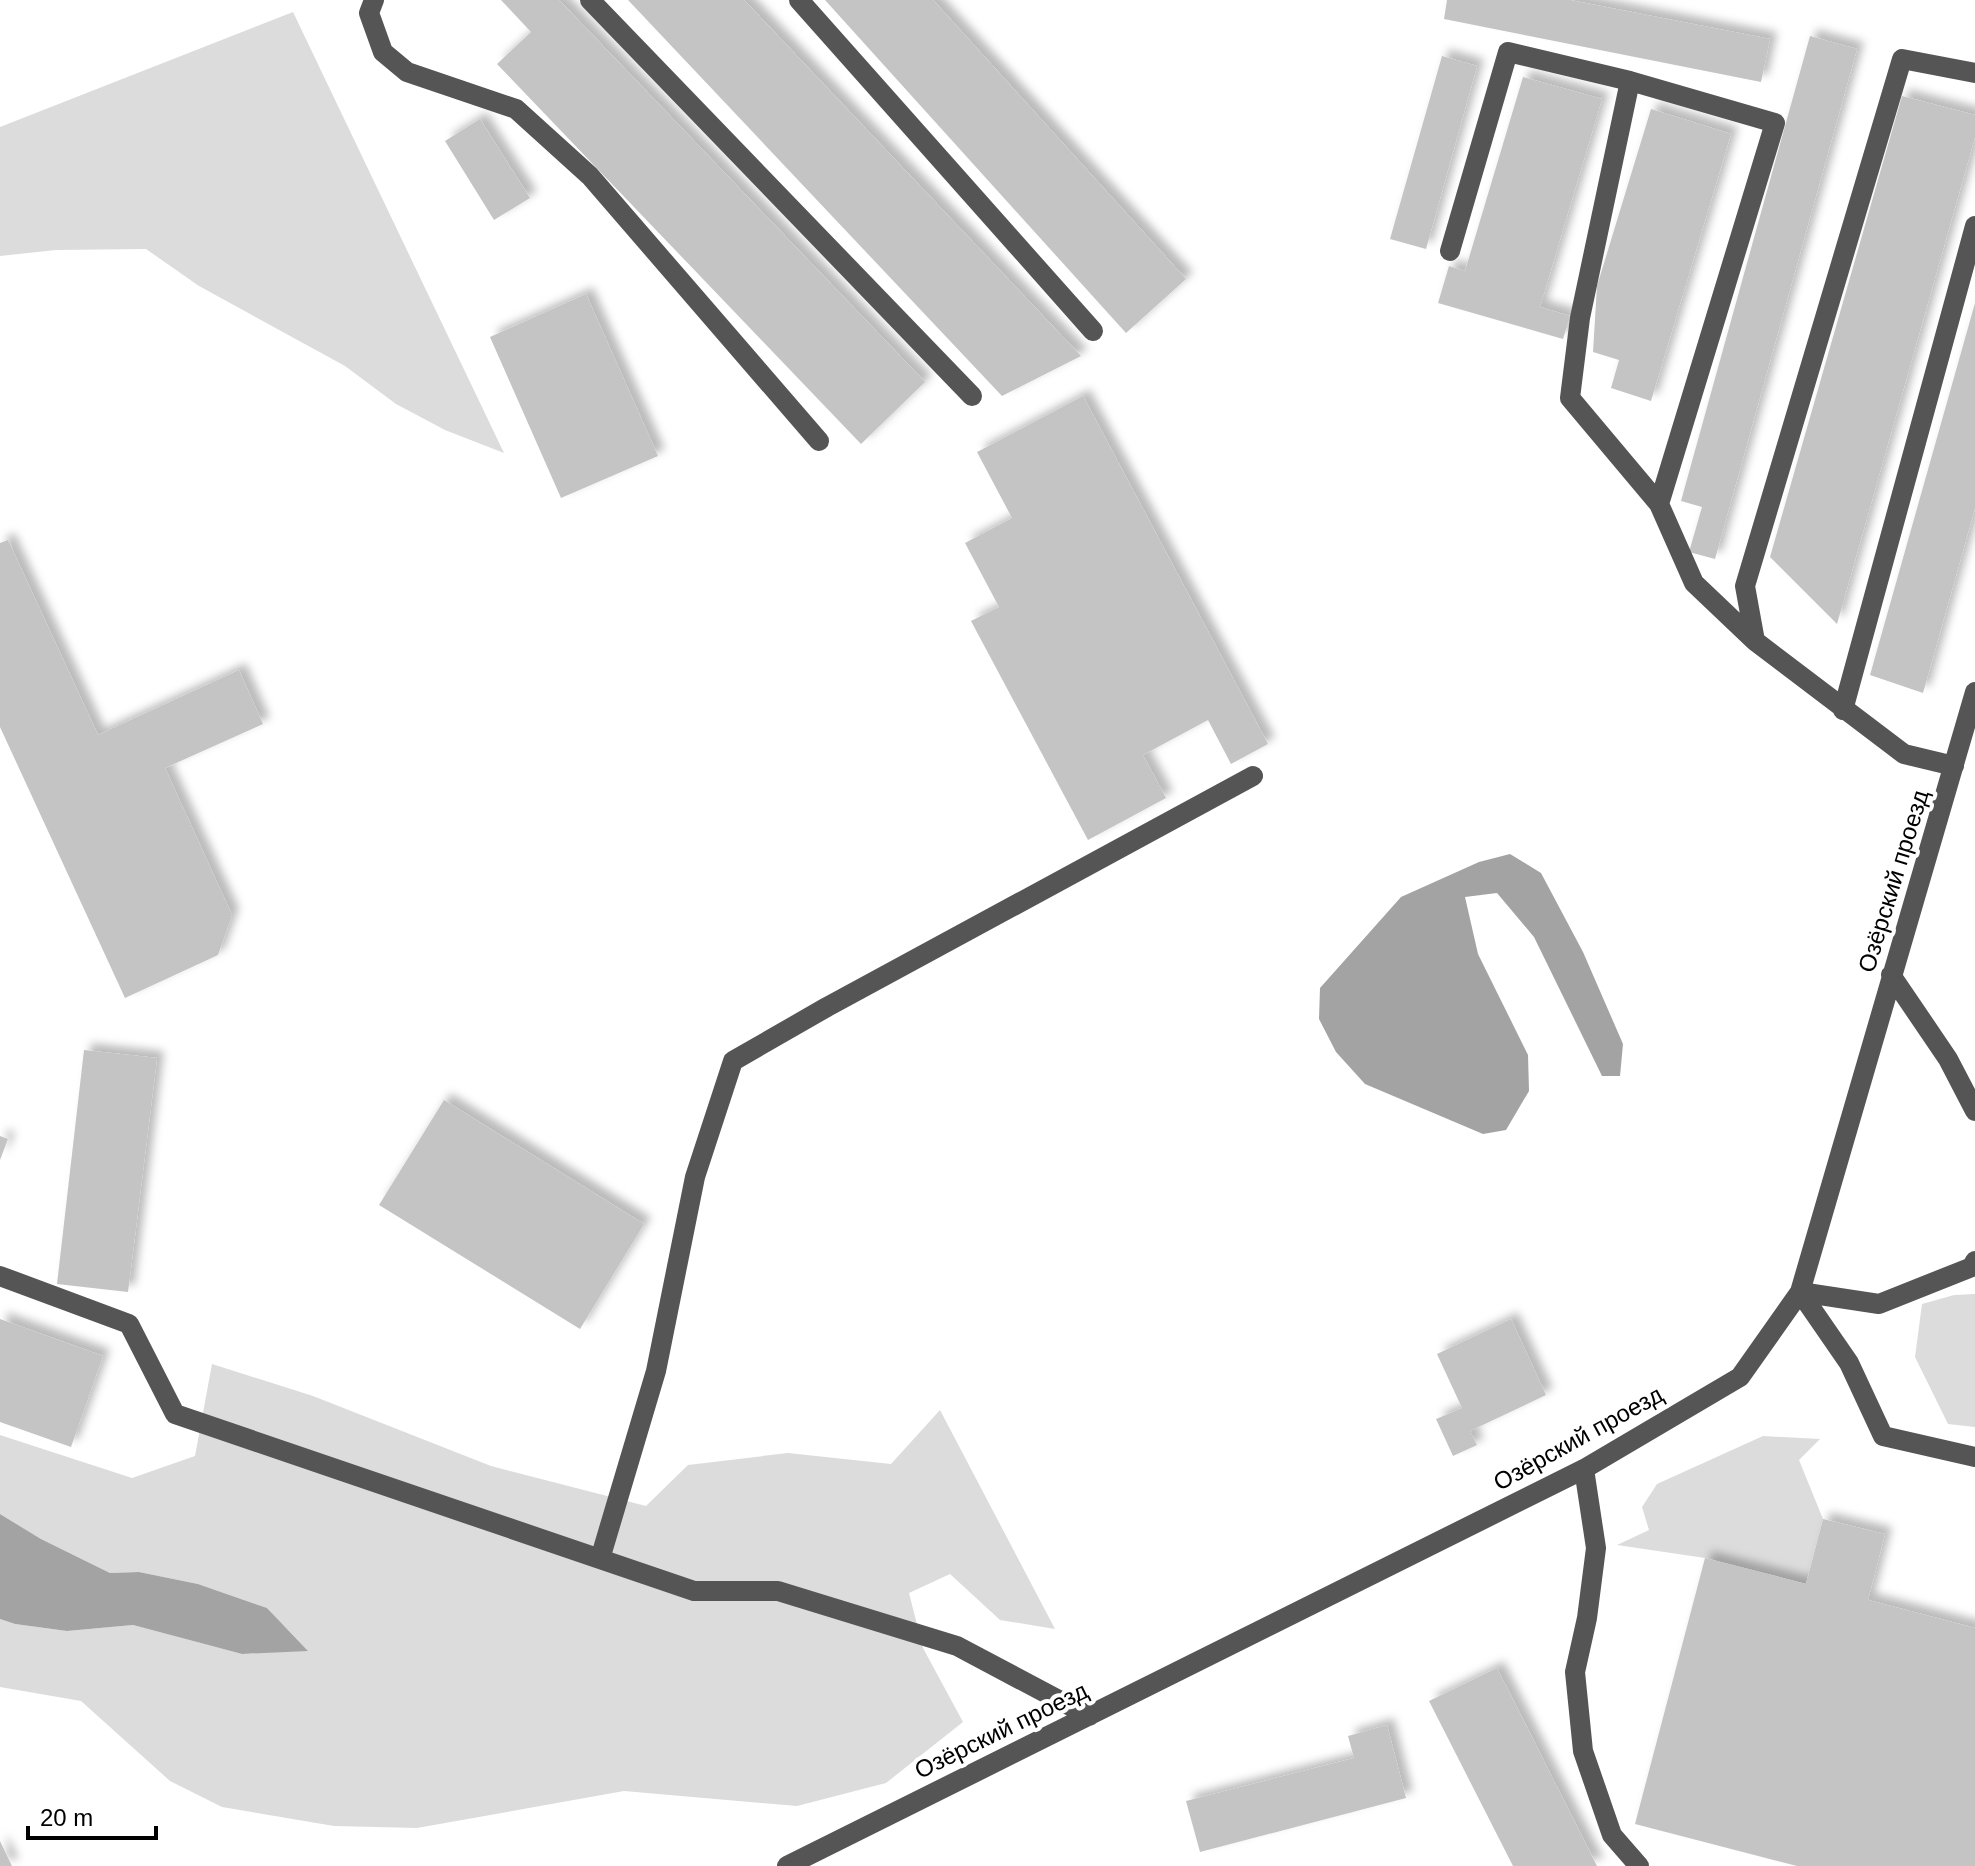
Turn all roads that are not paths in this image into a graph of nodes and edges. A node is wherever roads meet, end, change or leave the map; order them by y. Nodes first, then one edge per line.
1 (374, 0) edge
2 (590, 0) edge
3 (799, 0) edge
4 (1975, 73) edge
5 (1630, 81) junction
6 (1975, 226) edge
7 (1450, 251) dead end
8 (1093, 331) dead end
9 (972, 396) dead end
10 (819, 441) dead end
11 (1659, 504) junction
12 (1755, 641) junction
13 (1975, 692) edge
14 (1843, 710) junction
15 (1954, 766) junction
16 (1253, 776) dead end
17 (1891, 975) junction
18 (1975, 1111) edge
19 (1975, 1261) edge
20 (0, 1276) edge
21 (1800, 1292) junction
22 (1975, 1457) edge
23 (1584, 1469) junction
24 (600, 1559) junction
25 (1089, 1716) junction
26 (787, 1866) edge
27 (1639, 1866) edge

1 - 10 street
2 - 9 street
3 - 8 street
4 - 12 street
5 - 7 street
5 - 11 street
5 - 11 street
6 - 14 street
11 - 12 street
12 - 14 street
13 - 15 street, Озёрский проезд
14 - 15 street
15 - 17 street, Озёрский проезд
16 - 24 street
17 - 18 street
17 - 21 street, Озёрский проезд
19 - 21 street
20 - 24 street
21 - 22 street
21 - 23 street, Озёрский проезд
23 - 25 street, Озёрский проезд
23 - 27 street
24 - 25 street
25 - 26 street, Озёрский проезд

